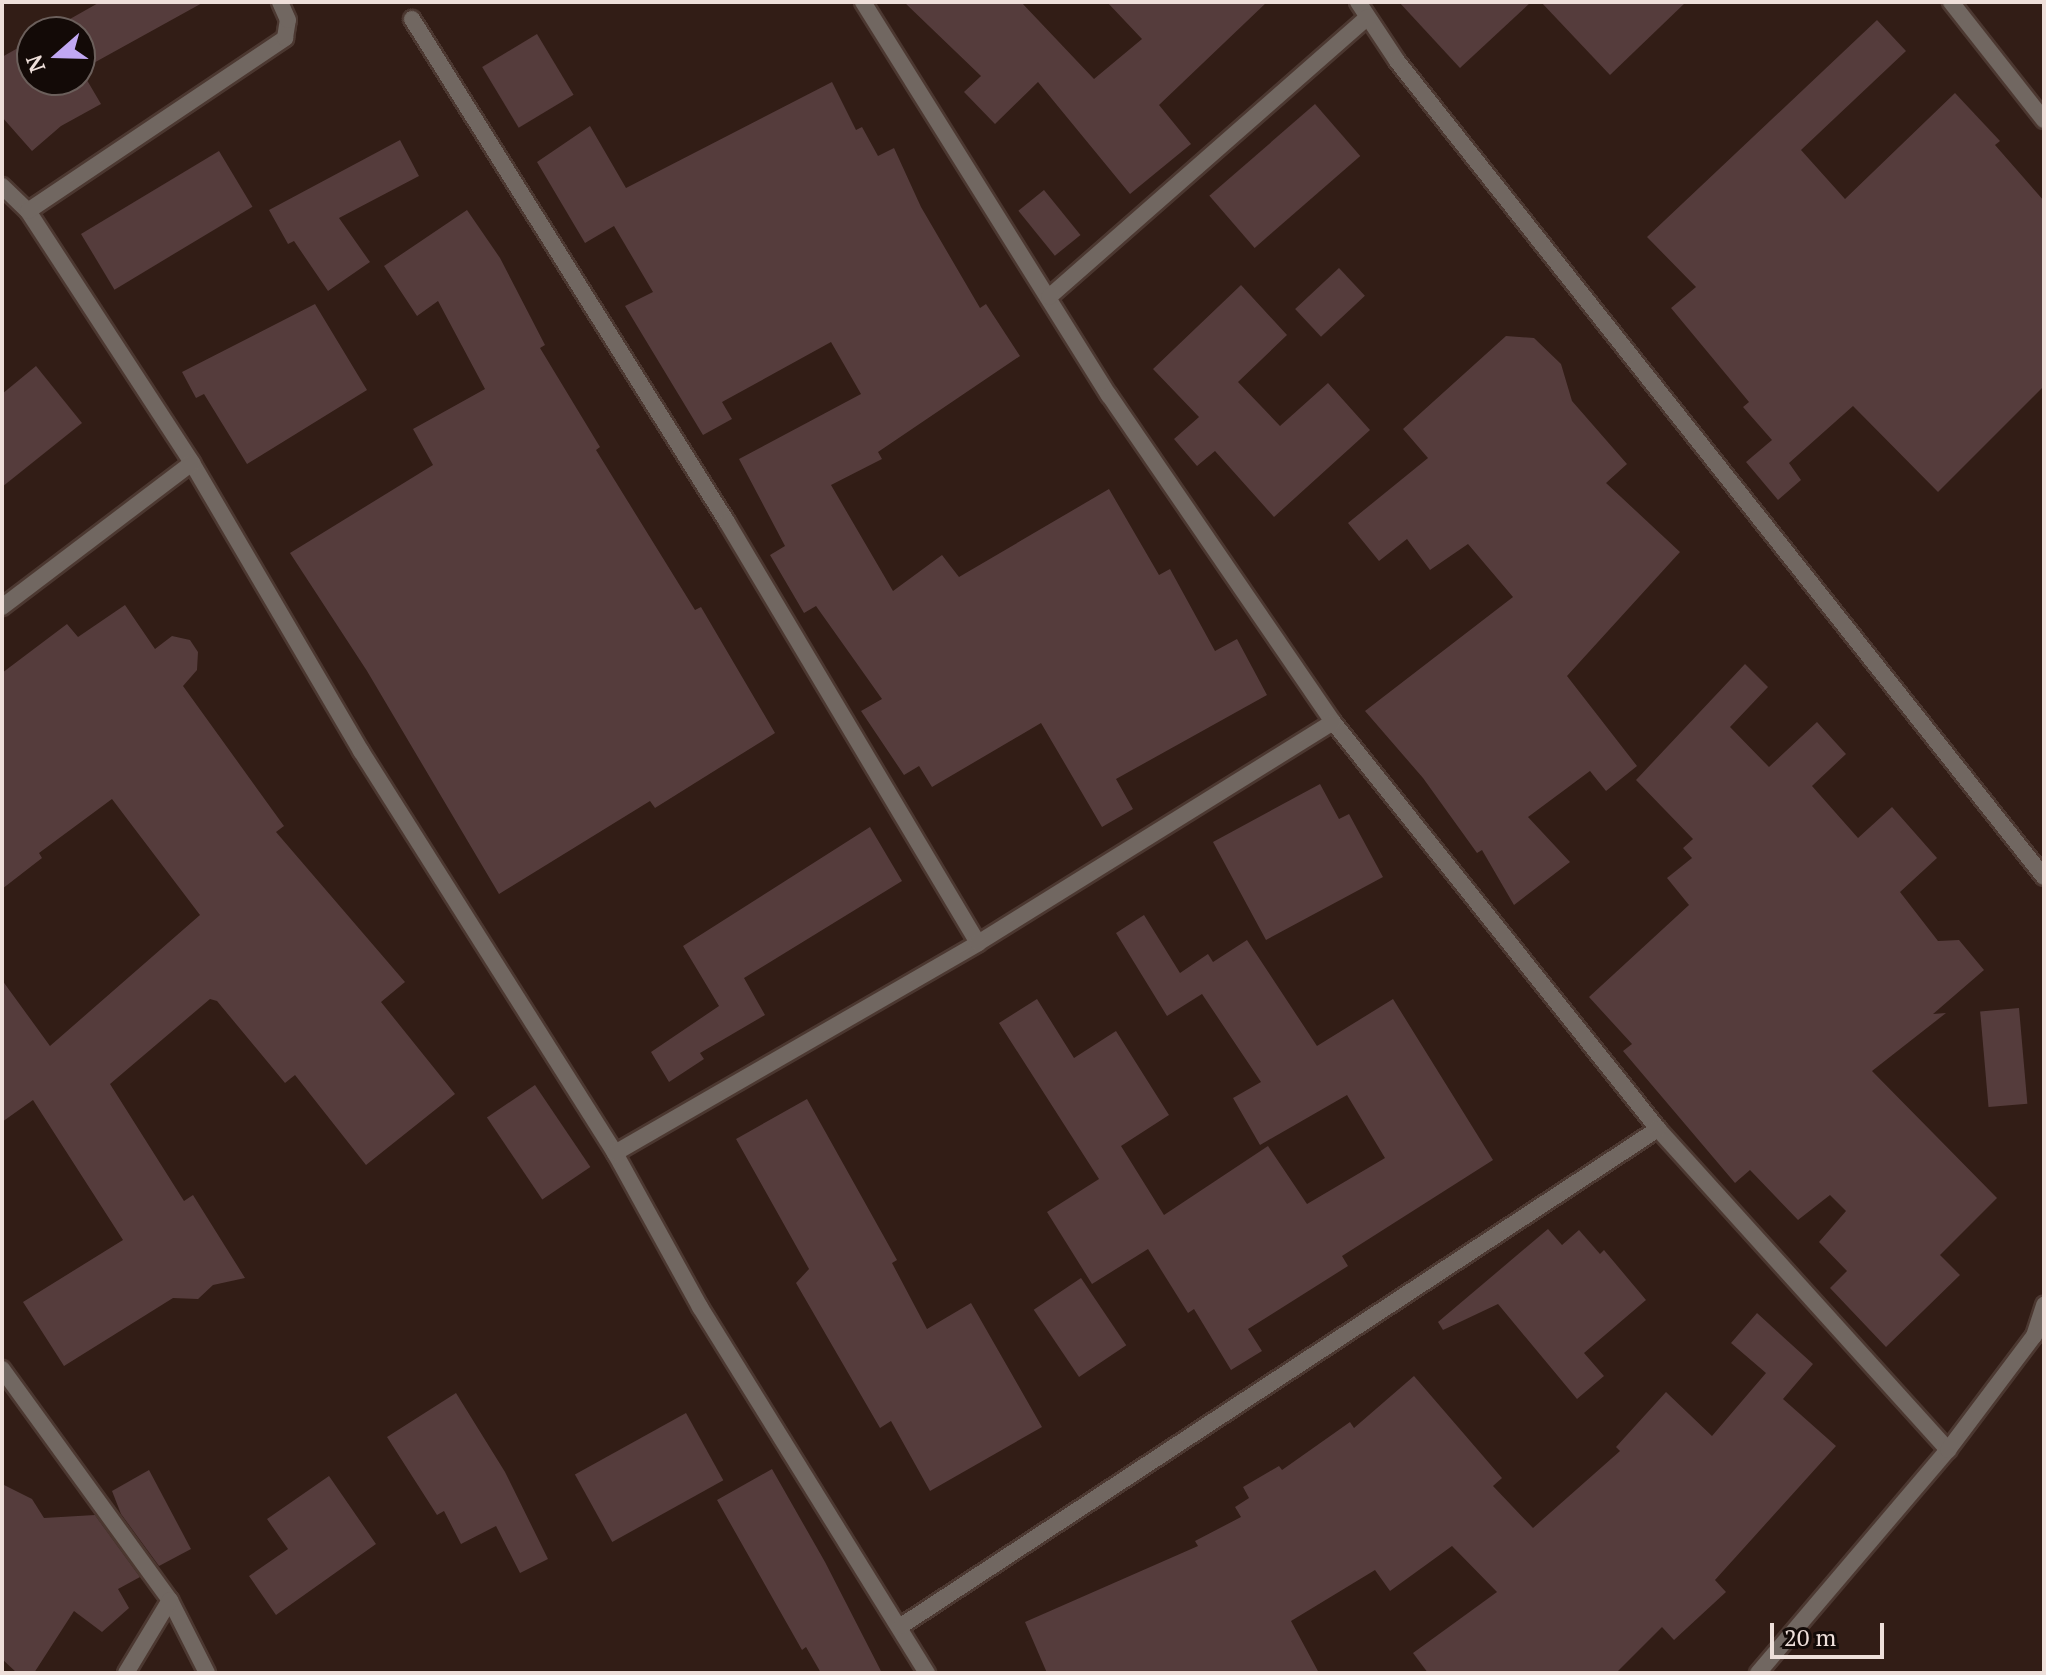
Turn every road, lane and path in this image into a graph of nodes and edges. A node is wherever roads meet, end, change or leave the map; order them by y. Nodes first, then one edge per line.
1 (280, 2) edge
2 (863, 2) edge
3 (1358, 2) edge
4 (1951, 2) edge
5 (1368, 17) junction
6 (412, 19) dead end
7 (2044, 120) edge
8 (2, 186) edge
9 (28, 211) junction
10 (1049, 297) junction
11 (192, 463) junction
12 (2, 607) edge
13 (1333, 722) junction
14 (2044, 877) edge
15 (978, 943) junction
16 (1658, 1129) junction
17 (615, 1153) junction
18 (2044, 1305) edge
19 (2, 1369) edge
20 (1948, 1450) junction
21 (170, 1600) junction
22 (901, 1626) junction
23 (126, 1673) edge
24 (207, 1673) edge
25 (927, 1673) edge
26 (1758, 1673) edge

1 - 9 street
2 - 10 street
3 - 5 street
4 - 7 street
5 - 10 street
5 - 14 street
6 - 15 street
8 - 9 street
9 - 11 street
10 - 13 street
11 - 12 street
11 - 17 street
13 - 15 street
13 - 16 street
15 - 17 street
16 - 20 street
16 - 22 street
17 - 22 street
18 - 20 street
19 - 21 street
20 - 26 street
21 - 23 street
21 - 24 street
22 - 25 street

